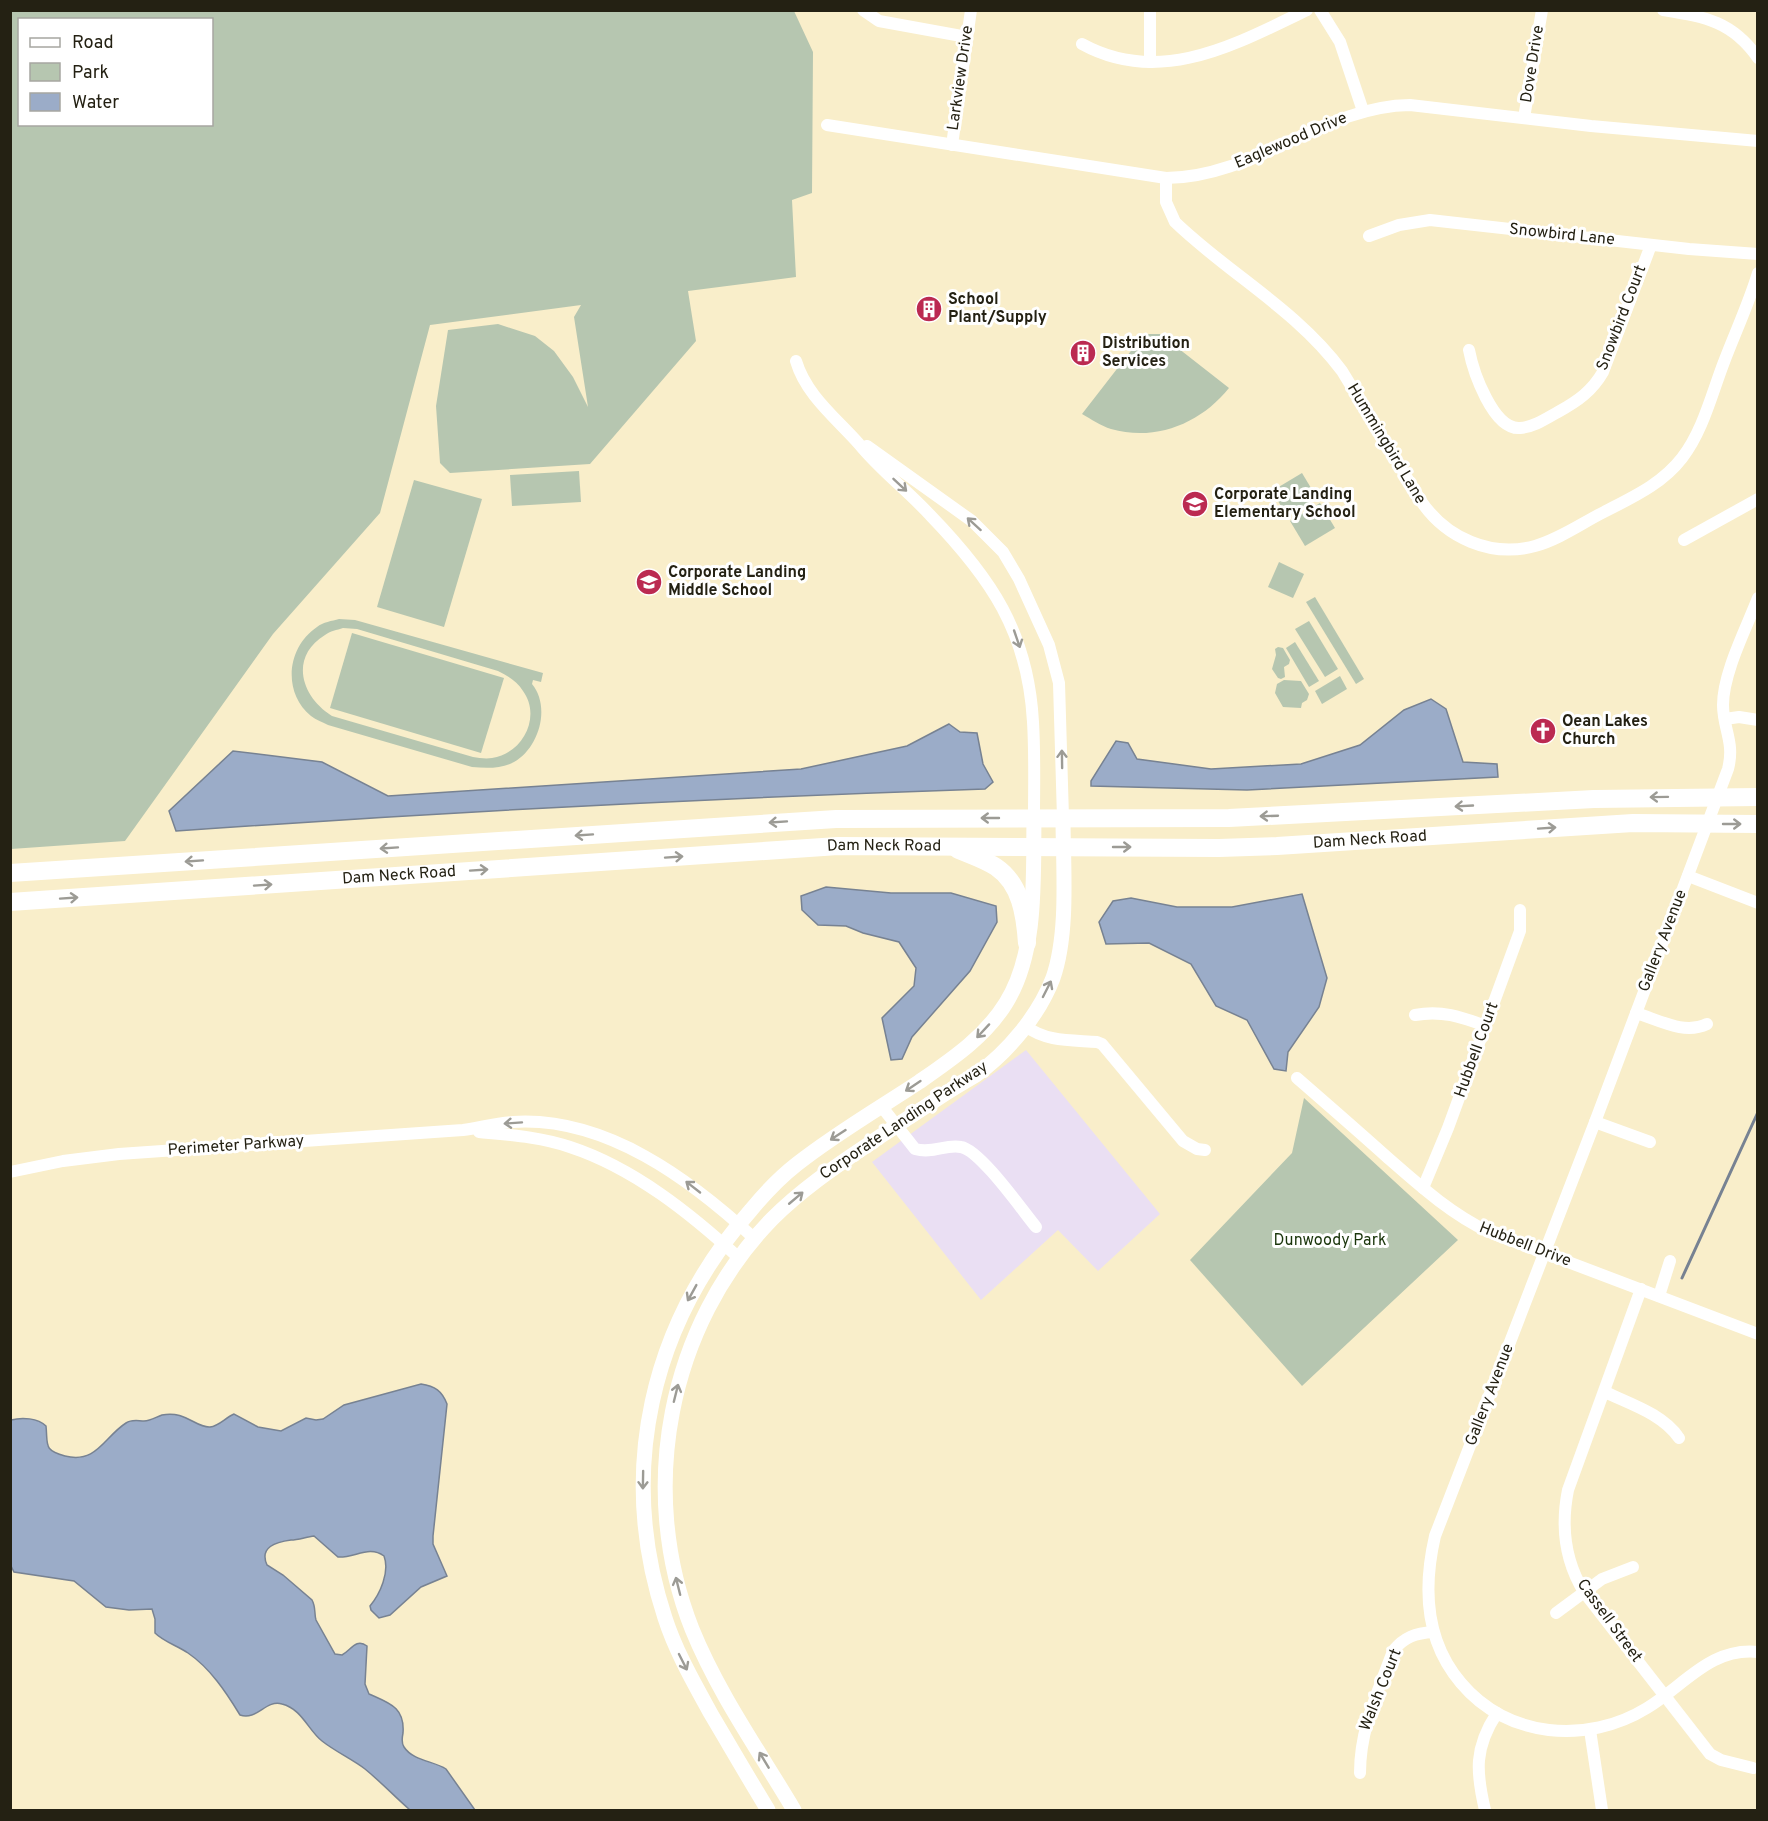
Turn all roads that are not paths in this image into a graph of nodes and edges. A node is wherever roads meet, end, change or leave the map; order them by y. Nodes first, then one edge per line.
1 (863, 10) edge
2 (971, 10) edge
3 (1150, 10) edge
4 (1307, 10) edge
5 (1320, 10) edge
6 (1542, 10) edge
7 (1663, 10) edge
8 (968, 37) junction
9 (1083, 44) dead end
10 (1758, 58) edge
11 (1150, 62) junction
12 (1362, 111) junction
13 (1524, 118) junction
14 (827, 125) dead end
15 (1758, 141) edge
16 (951, 145) junction
17 (1166, 178) junction
18 (1369, 236) dead end
19 (1651, 245) junction
20 (1758, 254) edge
21 (1758, 273) edge
22 (1469, 350) dead end
23 (796, 361) dead end
24 (845, 428) junction
25 (1758, 499) edge
26 (1684, 540) dead end
27 (1758, 598) edge
28 (1753, 623) edge
29 (1725, 719) junction
30 (1758, 720) edge
31 (1717, 796) junction
32 (1758, 797) edge
33 (1034, 818) junction
34 (1064, 818) junction
35 (1707, 823) junction
36 (1758, 824) edge
37 (953, 846) junction
38 (1033, 847) junction
39 (1063, 847) junction
40 (10, 873) edge
41 (1688, 876) junction
42 (10, 902) edge
43 (1758, 903) edge
44 (1520, 909) dead end
45 (1026, 943) junction
46 (1636, 1013) junction
47 (1415, 1015) dead end
48 (1707, 1024) dead end
49 (1025, 1026) junction
50 (1485, 1026) junction
51 (1297, 1078) dead end
52 (882, 1107) junction
53 (1595, 1122) junction
54 (897, 1125) junction
55 (463, 1130) junction
56 (1650, 1142) dead end
57 (1205, 1150) dead end
58 (10, 1172) edge
59 (1423, 1188) junction
60 (738, 1224) junction
61 (1036, 1227) dead end
62 (755, 1239) junction
63 (722, 1243) junction
64 (1544, 1253) junction
65 (739, 1258) junction
66 (1670, 1261) dead end
67 (1641, 1289) junction
68 (1659, 1296) junction
69 (1758, 1334) edge
70 (1605, 1392) junction
71 (1679, 1438) dead end
72 (1633, 1567) dead end
73 (1584, 1592) junction
74 (1556, 1613) dead end
75 (1433, 1632) junction
76 (1758, 1652) edge
77 (1665, 1695) junction
78 (1497, 1713) junction
79 (1590, 1730) junction
80 (1753, 1768) dead end
81 (1360, 1773) dead end
82 (768, 1810) edge
83 (794, 1810) edge
84 (1485, 1810) edge
85 (1602, 1810) edge

1 - 8 street
2 - 8 street, Larkview Drive
3 - 11 street
4 - 11 street
5 - 12 street
6 - 13 street, Dove Drive
7 - 10 street
8 - 16 street, Larkview Drive
9 - 11 street
12 - 13 street, Eaglewood Drive
12 - 17 street, Eaglewood Drive
13 - 15 street, Eaglewood Drive
14 - 16 street, Eaglewood Drive
16 - 17 street, Eaglewood Drive
17 - 21 street, Hummingbird Lane
18 - 19 street, Snowbird Lane
19 - 20 street, Snowbird Lane
19 - 22 street, Snowbird Court
23 - 24 street, Corporate Landing Parkway
24 -> 33 street, Corporate Landing Parkway
34 -> 24 street, Corporate Landing Parkway
25 - 26 street
27 - 28 street, Gallery Avenue
28 - 29 street, Gallery Avenue
29 - 30 street
29 - 31 street, Gallery Avenue
31 - 32 main road, Dam Neck Road
31 -> 34 main road, Dam Neck Road
31 - 35 street, Gallery Avenue
33 - 34 main road, Dam Neck Road
33 - 38 street, Corporate Landing Parkway
33 -> 40 main road, Dam Neck Road
34 - 39 street, Corporate Landing Parkway
35 -> 36 main road, Dam Neck Road
39 -> 35 main road, Dam Neck Road
35 - 41 street, Gallery Avenue
37 - 38 main road, Dam Neck Road
42 -> 37 main road, Dam Neck Road
37 - 45 main road
38 - 39 main road, Dam Neck Road
38 - 45 street, Corporate Landing Parkway
49 -> 39 street, Corporate Landing Parkway
41 - 43 street
41 - 46 street, Gallery Avenue
44 - 50 street, Hubbell Court
45 -> 52 street, Corporate Landing Parkway
46 - 48 street
46 - 53 street, Gallery Avenue
47 - 50 street
49 - 54 street, Corporate Landing Parkway
49 - 57 street
50 - 59 street, Hubbell Court
51 - 59 street, Hubbell Drive
52 - 54 street
52 -> 60 street, Corporate Landing Parkway
53 - 56 street
53 - 64 street, Gallery Avenue
54 - 61 street
62 -> 54 street, Corporate Landing Parkway
55 - 58 street, Perimeter Parkway
60 -> 55 street, Perimeter Parkway
55 - 63 street, Perimeter Parkway
59 - 64 street, Hubbell Drive
60 - 62 street, Perimeter Parkway
60 - 63 street, Corporate Landing Parkway
62 - 65 street, Corporate Landing Parkway
63 - 65 street, Perimeter Parkway
63 -> 82 street, Corporate Landing Parkway
64 - 67 street, Hubbell Drive
64 - 75 street, Gallery Avenue
83 -> 65 street, Corporate Landing Parkway
66 - 68 street
67 - 68 street, Hubbell Drive
67 - 70 street, Cassell Street
68 - 69 street, Hubbell Drive
70 - 71 street
70 - 73 street, Cassell Street
72 - 73 street
73 - 74 street
73 - 77 street, Cassell Street
75 - 78 street, Gallery Avenue
75 - 81 street, Walsh Court
76 - 77 street, Gallery Avenue
77 - 79 street, Gallery Avenue
77 - 80 street, Cassell Street
78 - 79 street, Gallery Avenue
78 - 84 street
79 - 85 street

